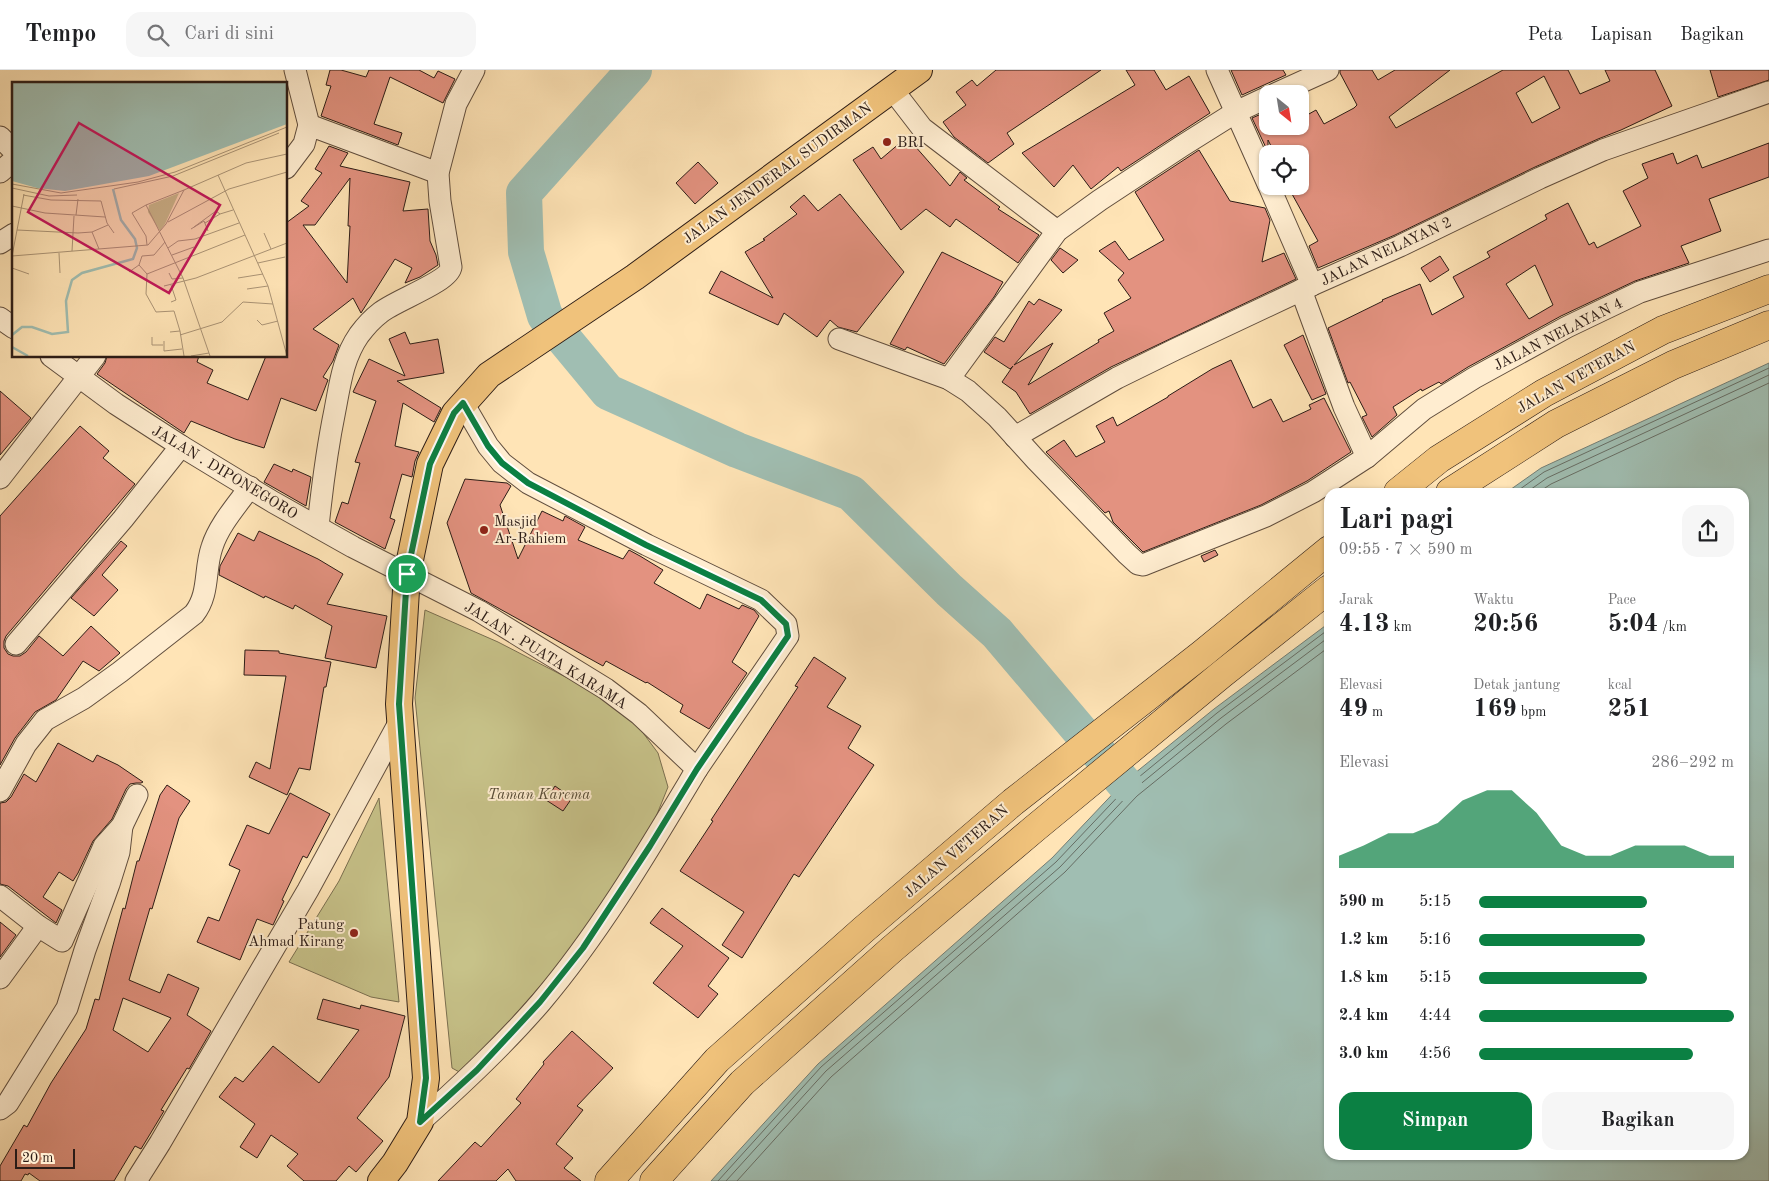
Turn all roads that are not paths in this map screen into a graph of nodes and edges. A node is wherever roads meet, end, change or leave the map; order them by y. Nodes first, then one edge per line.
1 (295, 70) edge
2 (474, 70) edge
3 (919, 70) edge
4 (1217, 70) edge
5 (1328, 70) edge
6 (1295, 85) edge
7 (892, 89) junction
8 (1769, 92) edge
9 (1259, 101) edge
10 (1236, 112) junction
11 (309, 125) junction
12 (0, 137) edge
13 (12, 149) edge
14 (12, 162) edge
15 (1259, 164) edge
16 (288, 165) edge
17 (0, 172) edge
18 (438, 173) junction
19 (1272, 195) edge
20 (1057, 231) junction
21 (12, 235) edge
22 (0, 244) edge
23 (1769, 250) edge
24 (1306, 288) junction
25 (1769, 289) edge
26 (1769, 325) edge
27 (839, 339) dead end
28 (54, 358) edge
29 (93, 358) edge
30 (79, 377) junction
31 (949, 379) junction
32 (463, 403) junction
33 (1015, 437) junction
34 (181, 446) junction
35 (1367, 457) junction
36 (0, 478) edge
37 (250, 487) junction
38 (1403, 488) edge
39 (1456, 488) edge
40 (318, 527) junction
41 (1324, 554) edge
42 (407, 574) junction
43 (1324, 593) edge
44 (16, 644) dead end
45 (400, 721) junction
46 (697, 769) junction
47 (0, 791) edge
48 (137, 795) dead end
49 (122, 826) junction
50 (0, 896) edge
51 (38, 926) junction
52 (62, 941) junction
53 (85, 950) junction
54 (0, 978) edge
55 (0, 1109) edge
56 (420, 1122) junction
57 (136, 1181) edge
58 (381, 1181) edge
59 (609, 1181) edge
60 (654, 1181) edge

1 - 11 street
2 - 18 street
3 - 7 main road, JALAN JENDERAL SUDIRMAN
4 - 10 street
5 - 6 street
7 - 20 street
7 - 32 main road, JALAN JENDERAL SUDIRMAN
8 - 24 street, JALAN NELAYAN 2
9 - 10 street
10 - 15 street
10 - 20 street
11 - 16 street
11 - 18 street
12 - 13 street
14 - 17 street
18 - 40 street
19 - 24 street
20 - 31 street
21 - 22 street
23 - 35 street, JALAN NELAYAN 4
24 - 33 street, JALAN NELAYAN 2
24 - 35 street
25 - 38 highway, JALAN VETERAN
26 - 39 highway, JALAN VETERAN
27 - 31 street
28 - 30 street, JALAN . DIPONEGORO
29 - 30 street
30 - 34 street, JALAN . DIPONEGORO
30 - 36 street
31 - 33 street
32 - 42 main road, JALAN JENDERAL SUDIRMAN
32 - 46 street
33 - 35 street, JALAN NELAYAN 4
34 - 37 street, JALAN . DIPONEGORO
34 - 44 street
37 - 40 street, JALAN . DIPONEGORO
37 - 47 street
40 - 42 street, JALAN . DIPONEGORO
41 - 59 highway, JALAN VETERAN
42 - 45 main road, JALAN JENDERAL SUDIRMAN
42 - 46 street, JALAN . PUATA KARAMA
43 - 60 highway
45 - 56 main road, JALAN JENDERAL SUDIRMAN
45 - 57 street
46 - 56 street
48 - 49 street
49 - 52 street
49 - 53 street
50 - 51 street
51 - 52 street
51 - 54 street
52 - 53 street
53 - 55 street
56 - 58 main road

